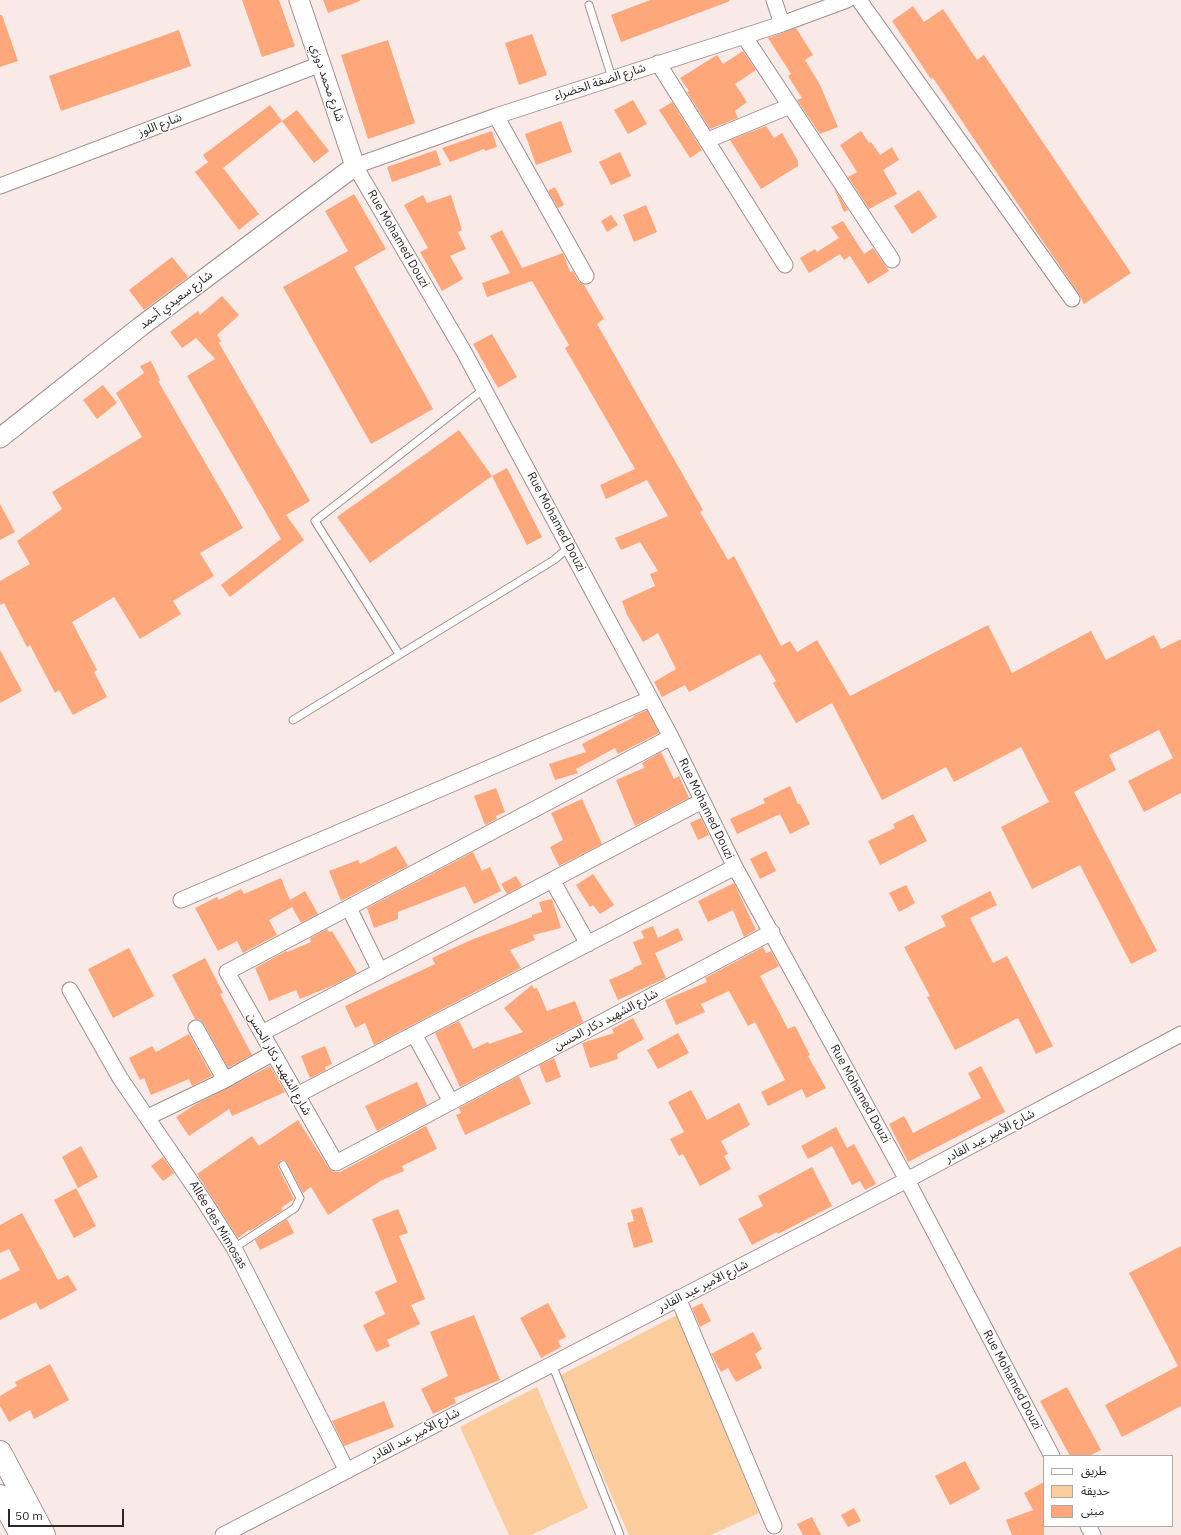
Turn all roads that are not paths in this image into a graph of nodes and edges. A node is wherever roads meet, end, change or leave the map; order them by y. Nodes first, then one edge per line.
1 (299, 0) edge
2 (774, 0) edge
3 (847, 0) edge
4 (859, 0) edge
5 (589, 5) dead end
6 (782, 24) junction
7 (744, 36) junction
8 (658, 63) junction
9 (321, 64) junction
10 (612, 78) junction
11 (790, 106) junction
12 (496, 116) junction
13 (708, 140) junction
14 (355, 166) junction
15 (0, 186) edge
16 (892, 260) dead end
17 (785, 265) dead end
18 (586, 276) dead end
19 (1072, 300) dead end
20 (484, 389) junction
21 (0, 438) edge
22 (569, 547) junction
23 (399, 654) junction
24 (650, 699) junction
25 (293, 720) dead end
26 (671, 737) junction
27 (702, 801) junction
28 (735, 867) junction
29 (552, 880) junction
30 (181, 900) dead end
31 (349, 908) junction
32 (772, 932) junction
33 (588, 944) junction
34 (380, 971) junction
35 (70, 990) dead end
36 (196, 1028) dead end
37 (262, 1033) junction
38 (414, 1034) junction
39 (1181, 1034) edge
40 (273, 1053) junction
41 (225, 1080) junction
42 (297, 1095) junction
43 (451, 1102) junction
44 (148, 1117) junction
45 (283, 1165) dead end
46 (907, 1180) junction
47 (234, 1248) junction
48 (678, 1298) junction
49 (552, 1364) junction
50 (0, 1452) edge
51 (1051, 1455) edge
52 (347, 1471) junction
53 (0, 1496) edge
54 (774, 1526) dead end
55 (21, 1535) edge
56 (44, 1535) edge
57 (223, 1535) edge
58 (620, 1535) edge

1 - 9 street, شارع محمد دوزي
2 - 6 street
3 - 6 street, شارع الضفة الخضراء
4 - 19 street
5 - 10 lane
6 - 7 street, شارع الضفة الخضراء
7 - 8 street, شارع الضفة الخضراء
7 - 11 street
8 - 10 street, شارع الضفة الخضراء
8 - 13 street
9 - 14 street, شارع محمد دوزي
9 - 15 street, شارع اللوز
10 - 12 street, شارع الضفة الخضراء
11 - 13 street
11 - 16 street
12 - 14 street, شارع الضفة الخضراء
12 - 18 street
13 - 17 street
14 - 20 street, Rue Mohamed Douzi
14 - 21 street, شارع سعيدي أحمد
20 - 22 street, Rue Mohamed Douzi
20 - 23 lane
22 - 23 lane
22 - 24 street, Rue Mohamed Douzi
23 - 25 lane
24 - 26 street, Rue Mohamed Douzi
24 - 30 street
26 - 27 street, Rue Mohamed Douzi
26 - 31 street, شارع الشهيد دكار الحسن
27 - 28 street, Rue Mohamed Douzi
27 - 29 street
28 - 32 street, Rue Mohamed Douzi
28 - 33 street
29 - 33 street
29 - 34 street
31 - 34 street
31 - 37 street, شارع الشهيد دكار الحسن
32 - 43 street, شارع الشهيد دكار الحسن
32 - 46 street, Rue Mohamed Douzi
33 - 38 street
34 - 37 street
35 - 44 street, Allée des Mimosas
36 - 41 street
37 - 40 street, شارع الشهيد دكار الحسن
38 - 42 street
38 - 43 street
39 - 46 street, شارع الأمير عبد القادر
40 - 41 street
40 - 42 street, شارع الشهيد دكار الحسن
41 - 44 street
42 - 43 street, شارع الشهيد دكار الحسن
44 - 47 street, Allée des Mimosas
45 - 47 lane
46 - 48 street, شارع الأمير عبد القادر
46 - 51 street, Rue Mohamed Douzi
47 - 52 street, Allée des Mimosas
48 - 49 street, شارع الأمير عبد القادر
48 - 54 street
49 - 52 street, شارع الأمير عبد القادر
49 - 58 lane
50 - 56 main road
52 - 57 street, شارع الأمير عبد القادر
53 - 55 main road

